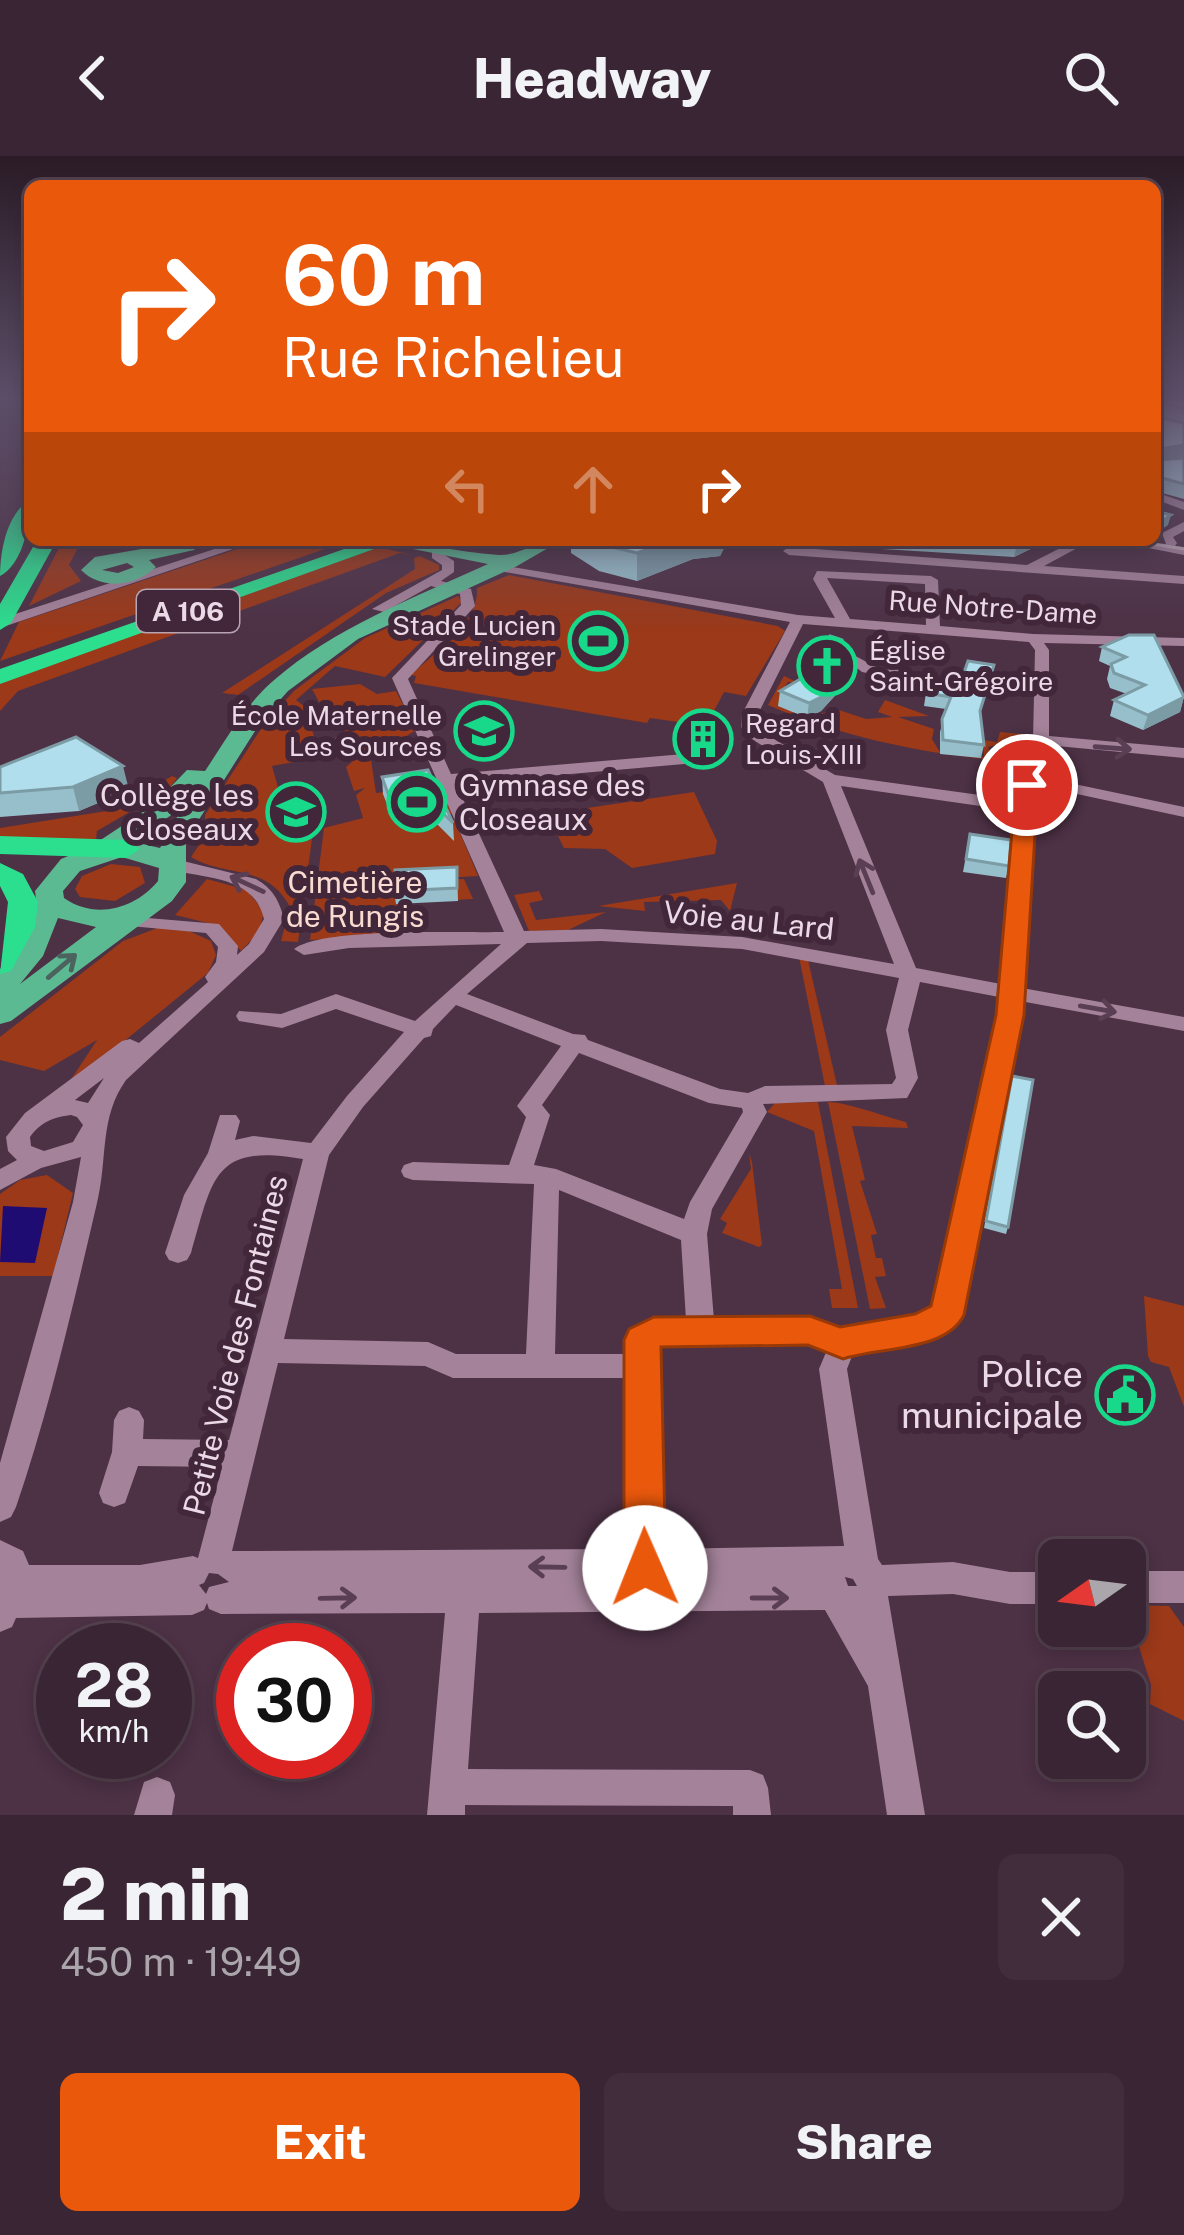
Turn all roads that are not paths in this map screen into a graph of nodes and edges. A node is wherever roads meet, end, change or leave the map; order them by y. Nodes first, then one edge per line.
1 (24, 519) edge
2 (1184, 526) edge
3 (43, 546) edge
4 (191, 546) edge
5 (223, 546) edge
6 (232, 546) edge
7 (363, 546) edge
8 (395, 546) edge
9 (409, 546) edge
10 (540, 546) edge
11 (1075, 546) edge
12 (1180, 546) edge
13 (789, 551) dead end
14 (436, 554) junction
15 (511, 558) edge
16 (131, 566) junction
17 (1030, 568) junction
18 (0, 570) edge
19 (91, 573) joint
20 (1184, 580) edge
21 (581, 581) junction
22 (444, 586) junction
23 (53, 604) junction
24 (379, 609) junction
25 (843, 619) junction
26 (0, 622) edge
27 (796, 627) junction
28 (933, 628) junction
29 (1033, 638) junction
30 (1184, 642) edge
31 (850, 656) edge
32 (5, 670) edge
33 (945, 683) edge
34 (1042, 740) junction
35 (1184, 753) edge
36 (684, 760) dead end
37 (449, 779) junction
38 (830, 779) junction
39 (1028, 779) junction
40 (1026, 807) junction
41 (1184, 812) edge
42 (0, 844) edge
43 (102, 852) junction
44 (0, 861) edge
45 (172, 864) junction
46 (0, 872) edge
47 (50, 896) junction
48 (122, 916) junction
49 (518, 941) junction
50 (304, 949) dead end
51 (0, 964) edge
52 (907, 971) junction
53 (0, 988) edge
54 (1013, 992) junction
55 (454, 997) junction
56 (0, 1014) edge
57 (247, 1016) dead end
58 (1184, 1024) edge
59 (423, 1031) junction
60 (577, 1040) junction
61 (749, 1101) junction
62 (45, 1111) junction
63 (228, 1120) dead end
64 (23, 1126) junction
65 (95, 1126) junction
66 (220, 1152) junction
67 (0, 1153) edge
68 (317, 1153) junction
69 (40, 1160) junction
70 (413, 1171) dead end
71 (547, 1175) junction
72 (518, 1176) junction
73 (0, 1181) edge
74 (78, 1225) junction
75 (694, 1234) junction
76 (178, 1253) dead end
77 (701, 1331) junction
78 (843, 1344) junction
79 (267, 1351) junction
80 (640, 1366) junction
81 (540, 1367) junction
82 (241, 1454) junction
83 (114, 1492) dead end
84 (0, 1507) edge
85 (645, 1568) junction
86 (210, 1579) junction
87 (849, 1580) junction
88 (1146, 1587) edge
89 (1184, 1587) edge
90 (7, 1588) edge
91 (1038, 1588) edge
92 (463, 1598) junction
93 (447, 1801) edge
94 (752, 1815) edge
95 (906, 1815) edge

1 - 18 highway
2 - 12 street
3 - 26 highway
4 - 16 main road
5 - 16 street
6 - 23 street
7 - 32 highway, A 106
8 - 14 main road
9 - 15 main road
10 - 15 main road
11 - 17 street
13 - 17 street
14 - 15 main road
14 - 24 street
15 - 21 street
15 - 21 street
15 - 22 main road
16 - 19 main road
16 - 23 street
17 - 20 street
19 - 23 street
21 - 27 street, Rue Notre-Dame
22 - 24 main road
22 - 37 street
22 - 45 main road
23 - 26 street
24 - 43 main road
25 - 27 street, Rue Notre-Dame
25 - 28 street, Rue Notre-Dame
25 - 28 street
27 - 38 street
28 - 29 street, Rue Notre-Dame
29 - 30 street, Rue Notre-Dame
29 - 34 street
31 - 33 street
34 -> 35 street
34 - 39 street
36 - 37 street
37 - 49 street
38 - 40 street
52 -> 38 street
39 - 40 street
39 - 41 street
40 - 54 street
42 - 43 highway
43 - 45 main road
43 - 47 main road
44 - 47 highway
45 - 48 main road
65 -> 45 street
46 - 51 highway
47 - 48 main road
47 - 53 main road
56 -> 48 main road
48 - 62 street
49 - 50 street, Voie au Lard
49 - 52 street, Voie au Lard
49 - 55 street, Petite Voie des Fontaines
52 - 54 street, Voie au Lard
52 - 61 street
54 -> 58 street, Voie au Lard
54 - 78 street
55 - 59 street, Petite Voie des Fontaines
55 - 60 street
57 - 59 street
59 - 68 street, Petite Voie des Fontaines
60 - 61 street
60 - 72 street
61 - 75 street
62 - 64 street
62 - 65 street
63 - 66 street
64 - 67 street
64 - 69 street
65 - 69 street
65 - 74 street
66 - 68 street
66 - 76 street
68 - 79 street, Petite Voie des Fontaines
69 - 73 street
69 - 74 street
70 - 72 street
71 - 72 street
71 - 75 street
71 - 81 street
74 - 84 street
75 - 77 street
77 - 78 street
77 - 80 street
78 - 87 street
79 - 81 street
79 - 82 street, Petite Voie des Fontaines
80 - 81 street
80 - 85 street
82 - 83 street
82 - 86 street, Petite Voie des Fontaines
85 -> 86 street
85 - 87 street
86 - 90 street
86 -> 92 street
87 - 91 street
92 -> 87 street
87 - 95 street
88 - 89 street
92 - 93 street
93 - 94 street

